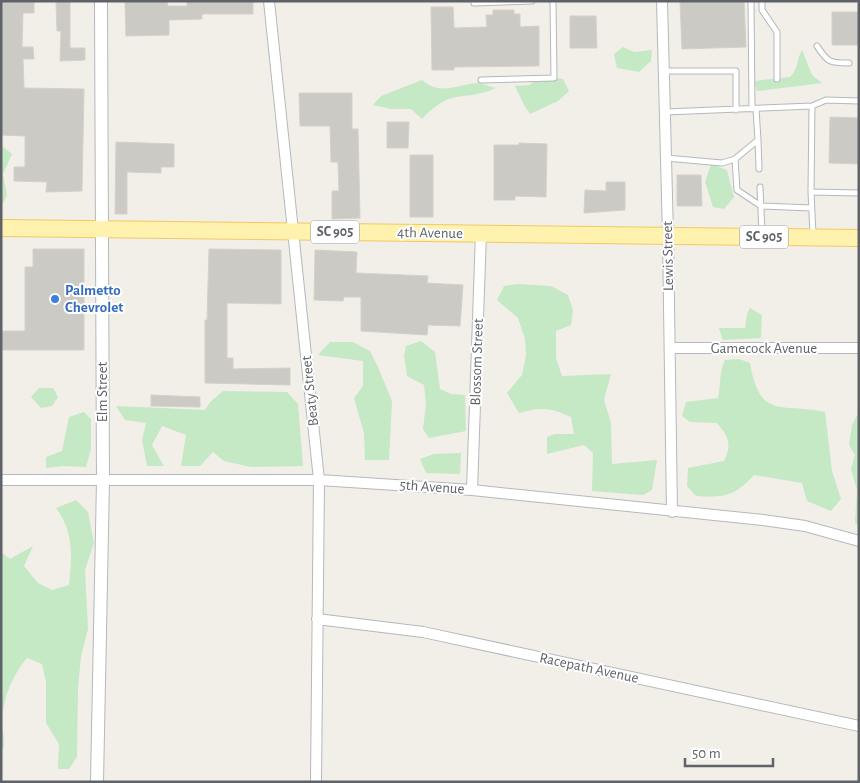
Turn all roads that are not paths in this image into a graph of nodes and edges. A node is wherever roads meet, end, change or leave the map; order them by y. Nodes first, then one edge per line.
1 (101, 1) edge
2 (269, 1) edge
3 (474, 1) edge
4 (532, 1) edge
5 (553, 1) edge
6 (662, 1) edge
7 (751, 1) edge
8 (762, 1) edge
9 (817, 46) dead end
10 (849, 63) dead end
11 (664, 71) junction
12 (777, 79) dead end
13 (480, 80) dead end
14 (859, 101) edge
15 (812, 106) junction
16 (754, 109) junction
17 (736, 110) junction
18 (665, 112) junction
19 (758, 140) junction
20 (666, 158) junction
21 (735, 159) junction
22 (760, 169) dead end
23 (760, 187) dead end
24 (810, 192) junction
25 (859, 193) edge
26 (761, 206) junction
27 (811, 208) junction
28 (1, 228) edge
29 (102, 229) junction
30 (293, 231) junction
31 (481, 233) junction
32 (668, 236) junction
33 (762, 237) junction
34 (813, 237) junction
35 (859, 238) edge
36 (670, 348) junction
37 (859, 348) edge
38 (1, 480) edge
39 (319, 480) junction
40 (103, 481) junction
41 (472, 490) junction
42 (672, 512) junction
43 (859, 541) edge
44 (317, 620) junction
45 (859, 726) edge
46 (97, 782) edge
47 (316, 782) edge

1 - 29 street, Elm Street
2 - 30 street, Beaty Street
3 - 4 lane
5 - 13 lane
6 - 11 street, Lewis Street
7 - 16 lane
8 - 12 lane
9 - 10 lane
11 - 17 lane
11 - 18 street, Lewis Street
14 - 15 lane
15 - 16 lane
15 - 24 lane
16 - 17 lane
16 - 19 lane
17 - 18 lane
18 - 20 street, Lewis Street
19 - 21 lane
19 - 22 lane
20 - 21 lane
20 - 32 street, Lewis Street
21 - 26 lane
23 - 26 lane
24 - 25 lane
24 - 27 lane
26 - 27 lane
26 - 33 lane
27 - 34 lane
28 - 29 main road, 4th Avenue / SC 905
29 - 30 main road, 4th Avenue / SC 905
29 - 40 street, Elm Street
30 - 31 main road, 4th Avenue / SC 905
30 - 39 street, Beaty Street
31 - 32 main road, 4th Avenue / SC 905
31 - 41 street, Blossom Street
32 - 33 main road, 4th Avenue / SC 905
32 - 36 street, Lewis Street
33 - 34 main road, 4th Avenue / SC 905
34 - 35 main road, 4th Avenue / SC 905
36 - 37 street, Gamecock Avenue
36 - 42 street, Lewis Street
38 - 40 street, 5th Avenue
39 - 40 street, 5th Avenue
39 - 41 street, 5th Avenue
39 - 44 street, Beaty Street
40 - 46 street, Elm Street
41 - 42 street, 5th Avenue
42 - 43 street, 5th Avenue
44 - 45 street, Racepath Avenue
44 - 47 street, Beaty Street

